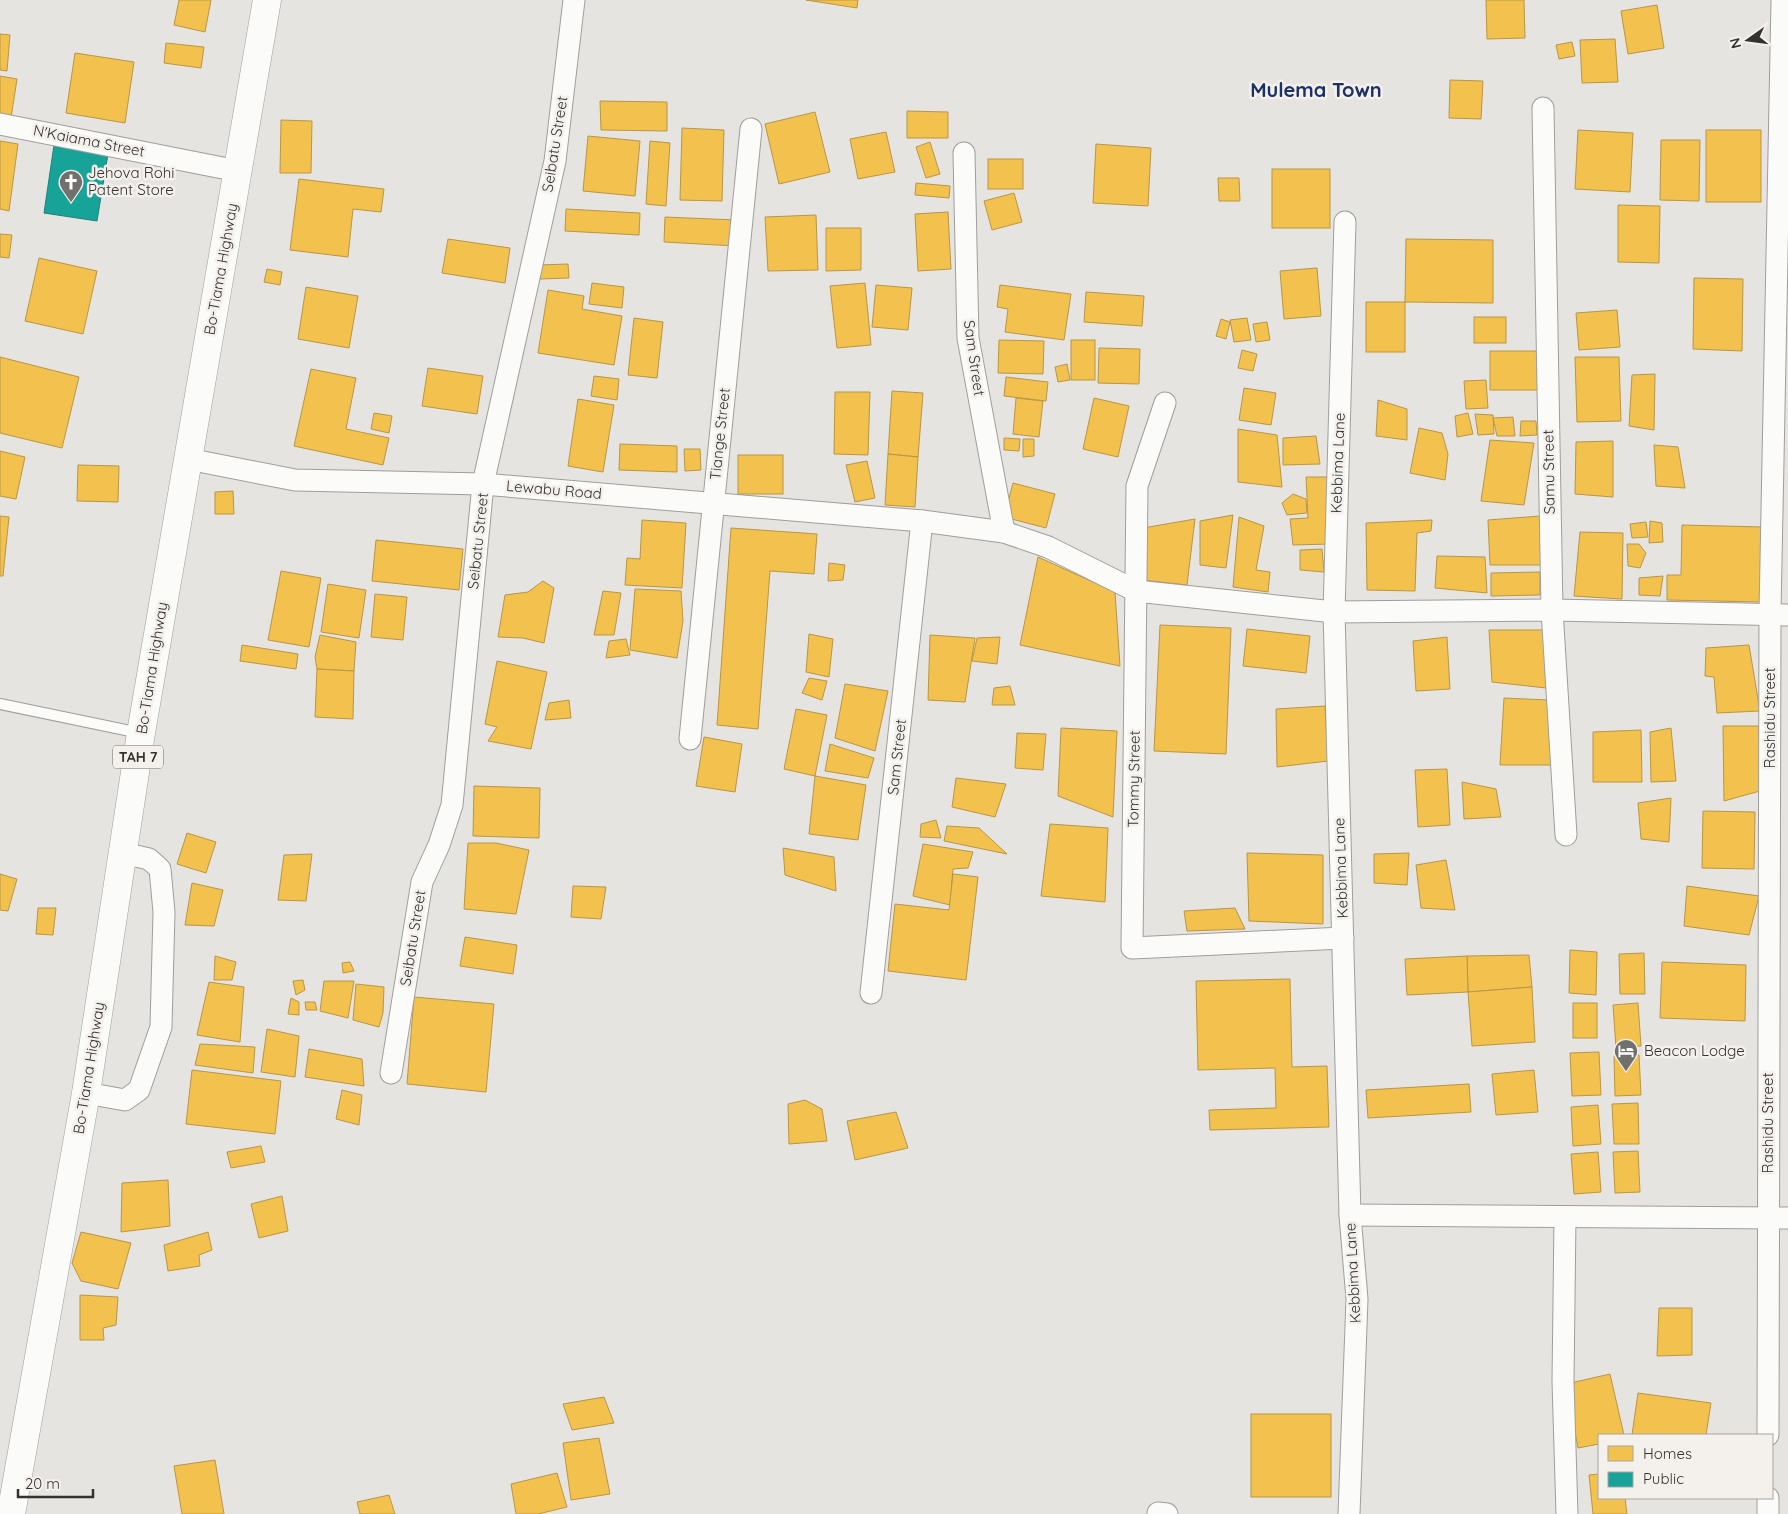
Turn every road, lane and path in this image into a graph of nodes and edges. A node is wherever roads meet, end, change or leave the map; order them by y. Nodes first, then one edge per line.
1 (267, 0) edge
2 (1782, 0) edge
3 (574, 5) edge
4 (1543, 108) dead end
5 (0, 124) edge
6 (751, 129) dead end
7 (964, 153) dead end
8 (238, 171) junction
9 (1345, 222) dead end
10 (1164, 402) dead end
11 (188, 459) junction
12 (483, 484) junction
13 (713, 504) junction
14 (922, 521) junction
15 (1004, 532) junction
16 (1136, 591) junction
17 (1552, 610) junction
18 (1334, 612) junction
19 (1779, 614) edge
20 (0, 704) edge
21 (141, 733) junction
22 (690, 739) dead end
23 (1566, 835) dead end
24 (123, 853) junction
25 (1343, 938) junction
26 (871, 993) dead end
27 (391, 1073) dead end
28 (86, 1094) junction
29 (1350, 1215) junction
30 (1565, 1217) junction
31 (1778, 1219) edge
32 (1768, 1434) edge
33 (1768, 1499) edge
34 (11, 1514) edge
35 (1349, 1514) edge
36 (1567, 1514) edge
37 (1768, 1514) edge

1 - 8 highway, Bo-Tiama Highway / TAH 7
2 - 19 street, Rashidu Street
3 - 12 street, Seibatu Street
4 - 17 street, Samu Street
5 - 8 street, N'Kaiama Street
6 - 13 street, Tiange Street
7 - 15 street, Sam Street
8 - 11 highway, Bo-Tiama Highway / TAH 7
9 - 18 street, Kebbima Lane
10 - 16 street, Tommy Street
11 - 12 street, Lewabu Road
11 - 21 highway, Bo-Tiama Highway / TAH 7
12 - 13 street, Lewabu Road
12 - 27 street, Seibatu Street
13 - 14 street, Lewabu Road
13 - 22 street, Tiange Street
14 - 15 street, Lewabu Road
14 - 26 street, Sam Street
15 - 16 street, Lewabu Road
16 - 18 street
16 - 25 street, Tommy Street
17 - 18 street
17 - 19 street
17 - 23 street, Samu Street
18 - 25 street, Kebbima Lane
19 - 31 street, Rashidu Street
20 - 21 lane
21 - 24 highway, Bo-Tiama Highway / TAH 7
24 - 28 highway, Bo-Tiama Highway / TAH 7
24 - 28 street
25 - 29 street, Kebbima Lane
28 - 34 highway, Bo-Tiama Highway / TAH 7
29 - 30 street
29 - 35 street, Kebbima Lane
30 - 31 street
30 - 36 street
31 - 32 street, Rashidu Street
33 - 37 street

